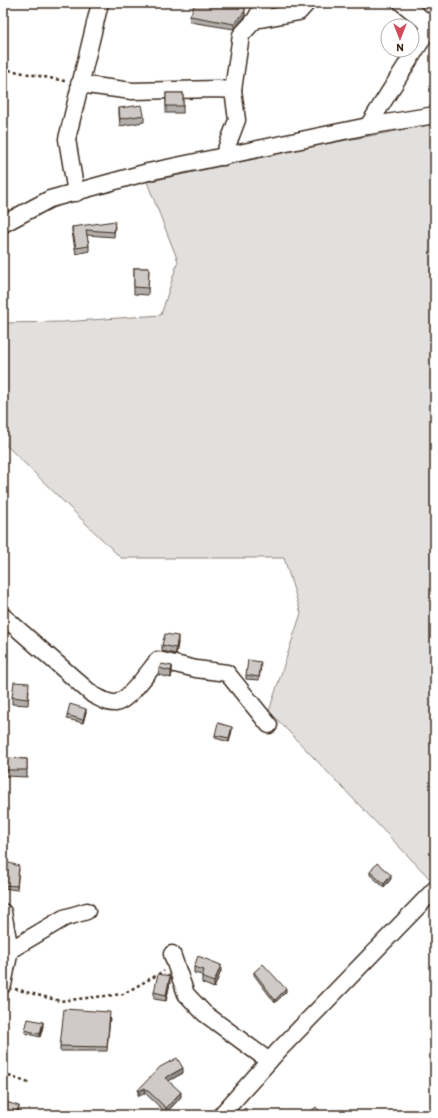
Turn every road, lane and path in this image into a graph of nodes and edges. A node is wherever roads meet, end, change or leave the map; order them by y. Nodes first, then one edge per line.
1 (100, 3) edge
2 (264, 3) edge
3 (307, 3) edge
4 (402, 3) edge
5 (255, 20) junction
6 (433, 23) edge
7 (3, 69) edge
8 (79, 84) junction
9 (233, 90) junction
10 (435, 115) edge
11 (368, 126) junction
12 (223, 157) junction
13 (76, 193) junction
14 (3, 224) edge
15 (3, 616) edge
16 (269, 725) dead end
17 (435, 889) edge
18 (3, 912) edge
19 (87, 912) dead end
20 (10, 950) junction
21 (172, 954) joint
22 (7, 987) edge
23 (269, 1062) junction
24 (3, 1074) edge
25 (29, 1083) dead end
26 (221, 1115) edge

1 - 8 street
2 - 5 street
3 - 5 street
4 - 6 street
5 - 9 street
6 - 11 street
7 - 8 path
8 - 9 street
8 - 13 street
9 - 12 street
10 - 11 street
11 - 12 street
12 - 13 street
13 - 14 street
15 - 16 street
17 - 23 street
18 - 20 street
19 - 20 street
20 - 22 street
21 - 22 path
21 - 23 street
23 - 26 street
24 - 25 path

